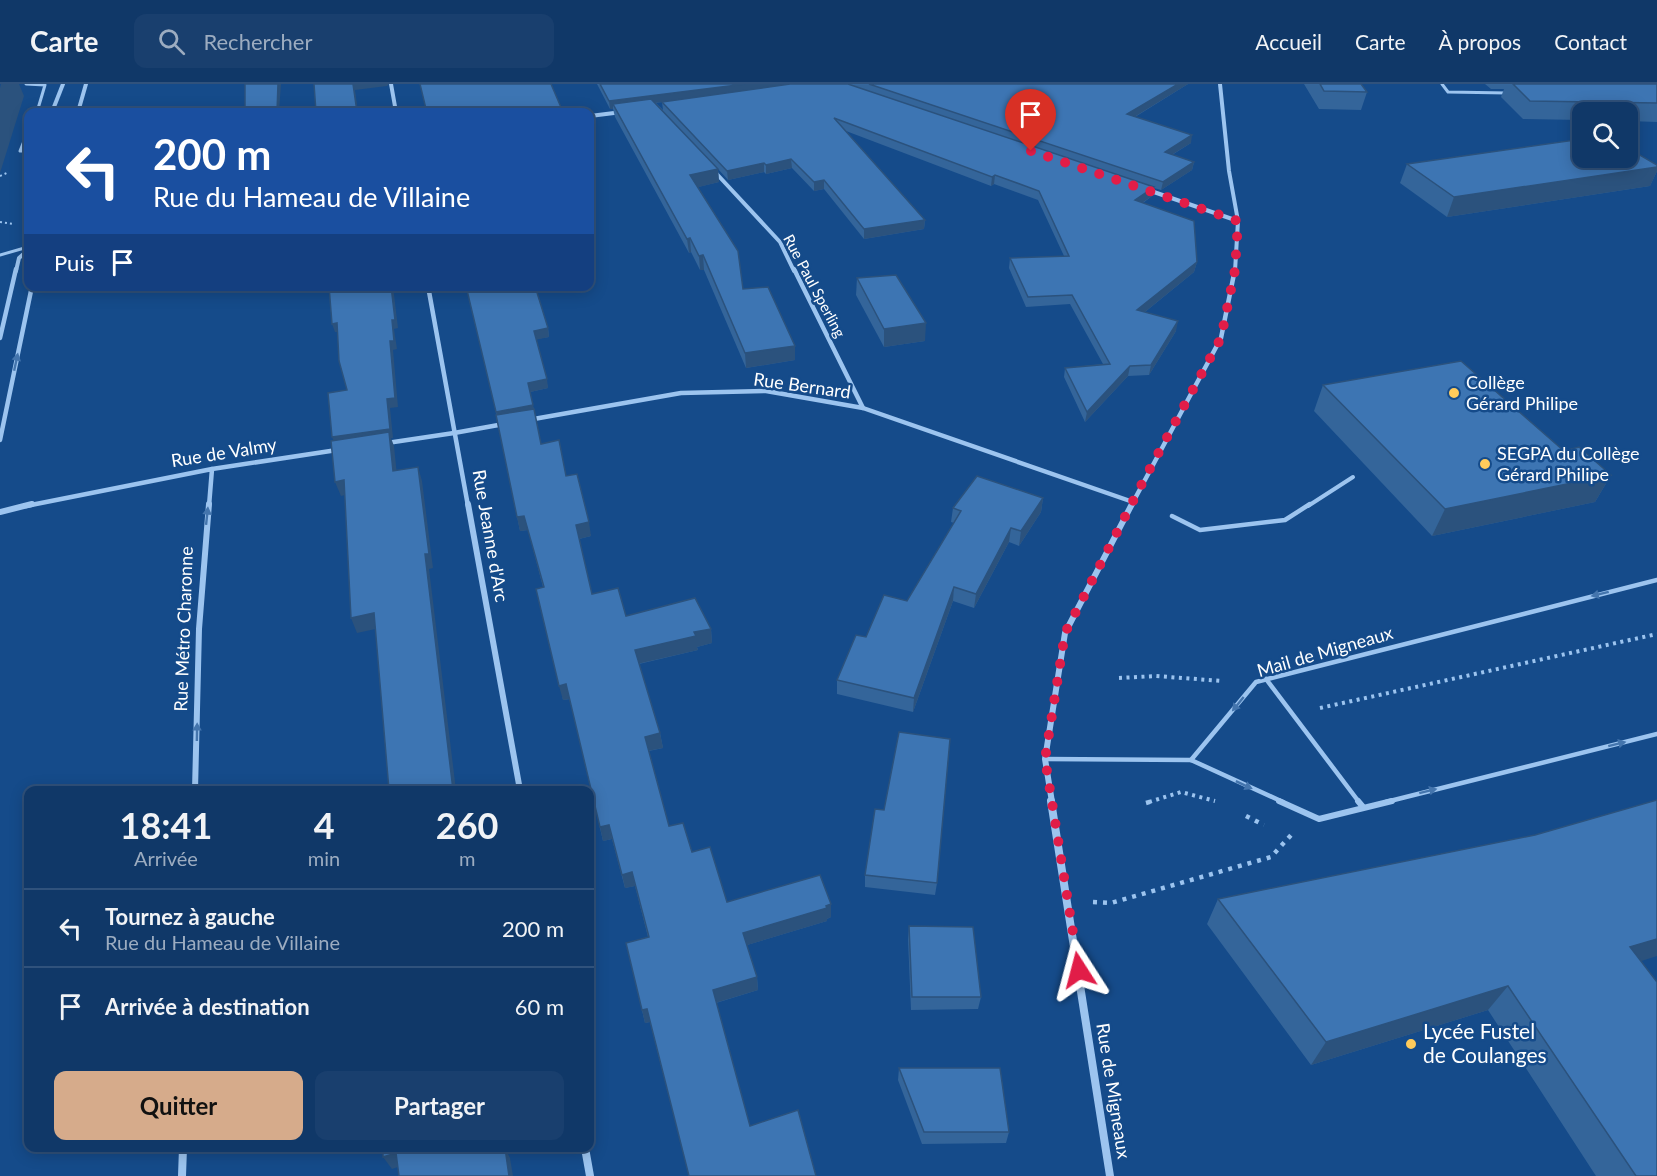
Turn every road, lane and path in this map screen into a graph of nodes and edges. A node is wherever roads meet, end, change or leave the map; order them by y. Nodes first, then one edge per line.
1 (26, 84) edge
2 (63, 84) edge
3 (86, 84) edge
4 (391, 84) edge
5 (1220, 84) edge
6 (1442, 84) edge
7 (1517, 93) dead end
8 (38, 108) edge
9 (54, 108) edge
10 (79, 108) edge
11 (395, 108) edge
12 (633, 110) edge
13 (594, 115) edge
14 (709, 166) edge
15 (13, 175) dead end
16 (0, 177) edge
17 (1139, 187) edge
18 (1238, 221) junction
19 (24, 250) edge
20 (24, 253) edge
21 (0, 255) edge
22 (31, 291) edge
23 (429, 291) edge
24 (0, 338) edge
25 (863, 408) junction
26 (522, 421) edge
27 (511, 423) edge
28 (454, 433) junction
29 (0, 440) edge
30 (384, 444) edge
31 (349, 448) edge
32 (212, 469) junction
33 (1353, 477) dead end
34 (1133, 502) junction
35 (0, 512) edge
36 (1172, 516) dead end
37 (1657, 580) edge
38 (1657, 634) edge
39 (1119, 678) dead end
40 (1266, 679) junction
41 (1256, 682) junction
42 (1293, 714) junction
43 (1657, 734) edge
44 (1045, 759) junction
45 (1191, 760) junction
46 (195, 786) edge
47 (518, 786) edge
48 (1146, 802) dead end
49 (1226, 806) dead end
50 (1363, 807) junction
51 (1235, 811) dead end
52 (1274, 827) dead end
53 (1284, 829) dead end
54 (1069, 901) junction
55 (183, 1152) edge
56 (586, 1152) edge
57 (182, 1176) edge
58 (590, 1176) edge
59 (1110, 1176) edge

1 - 8 lane
2 - 9 street
3 - 10 street
4 - 11 street
5 - 18 street, Rue de Migneaux
6 - 7 lane
12 - 13 street
14 - 25 street, Rue Paul Sperling
15 - 16 path
17 - 18 street
18 - 34 street, Rue de Migneaux
19 - 21 lane
20 - 24 street
29 -> 22 street
23 - 28 street, Rue Jeanne d'Arc
25 - 26 street, Rue Bernard
25 - 34 street, Rue Bernard
27 - 28 street
28 - 30 street
28 - 47 street, Rue Jeanne d'Arc
31 - 32 street, Rue de Valmy
32 - 35 street, Rue de Valmy
46 -> 32 street, Rue Métro Charonne
33 - 36 lane
34 - 44 street, Rue de Migneaux
37 -> 40 lane, Mail de Migneaux
38 - 42 path
39 - 41 path
40 - 41 lane, Mail de Migneaux
40 - 42 lane
41 -> 45 lane, Mail de Migneaux
42 - 50 lane
50 -> 43 lane
44 - 45 lane
44 - 54 street, Rue de Migneaux
45 -> 50 lane
48 - 49 path
51 - 52 path
53 - 54 path
54 - 59 street, Rue de Migneaux
55 - 57 street
56 - 58 street

